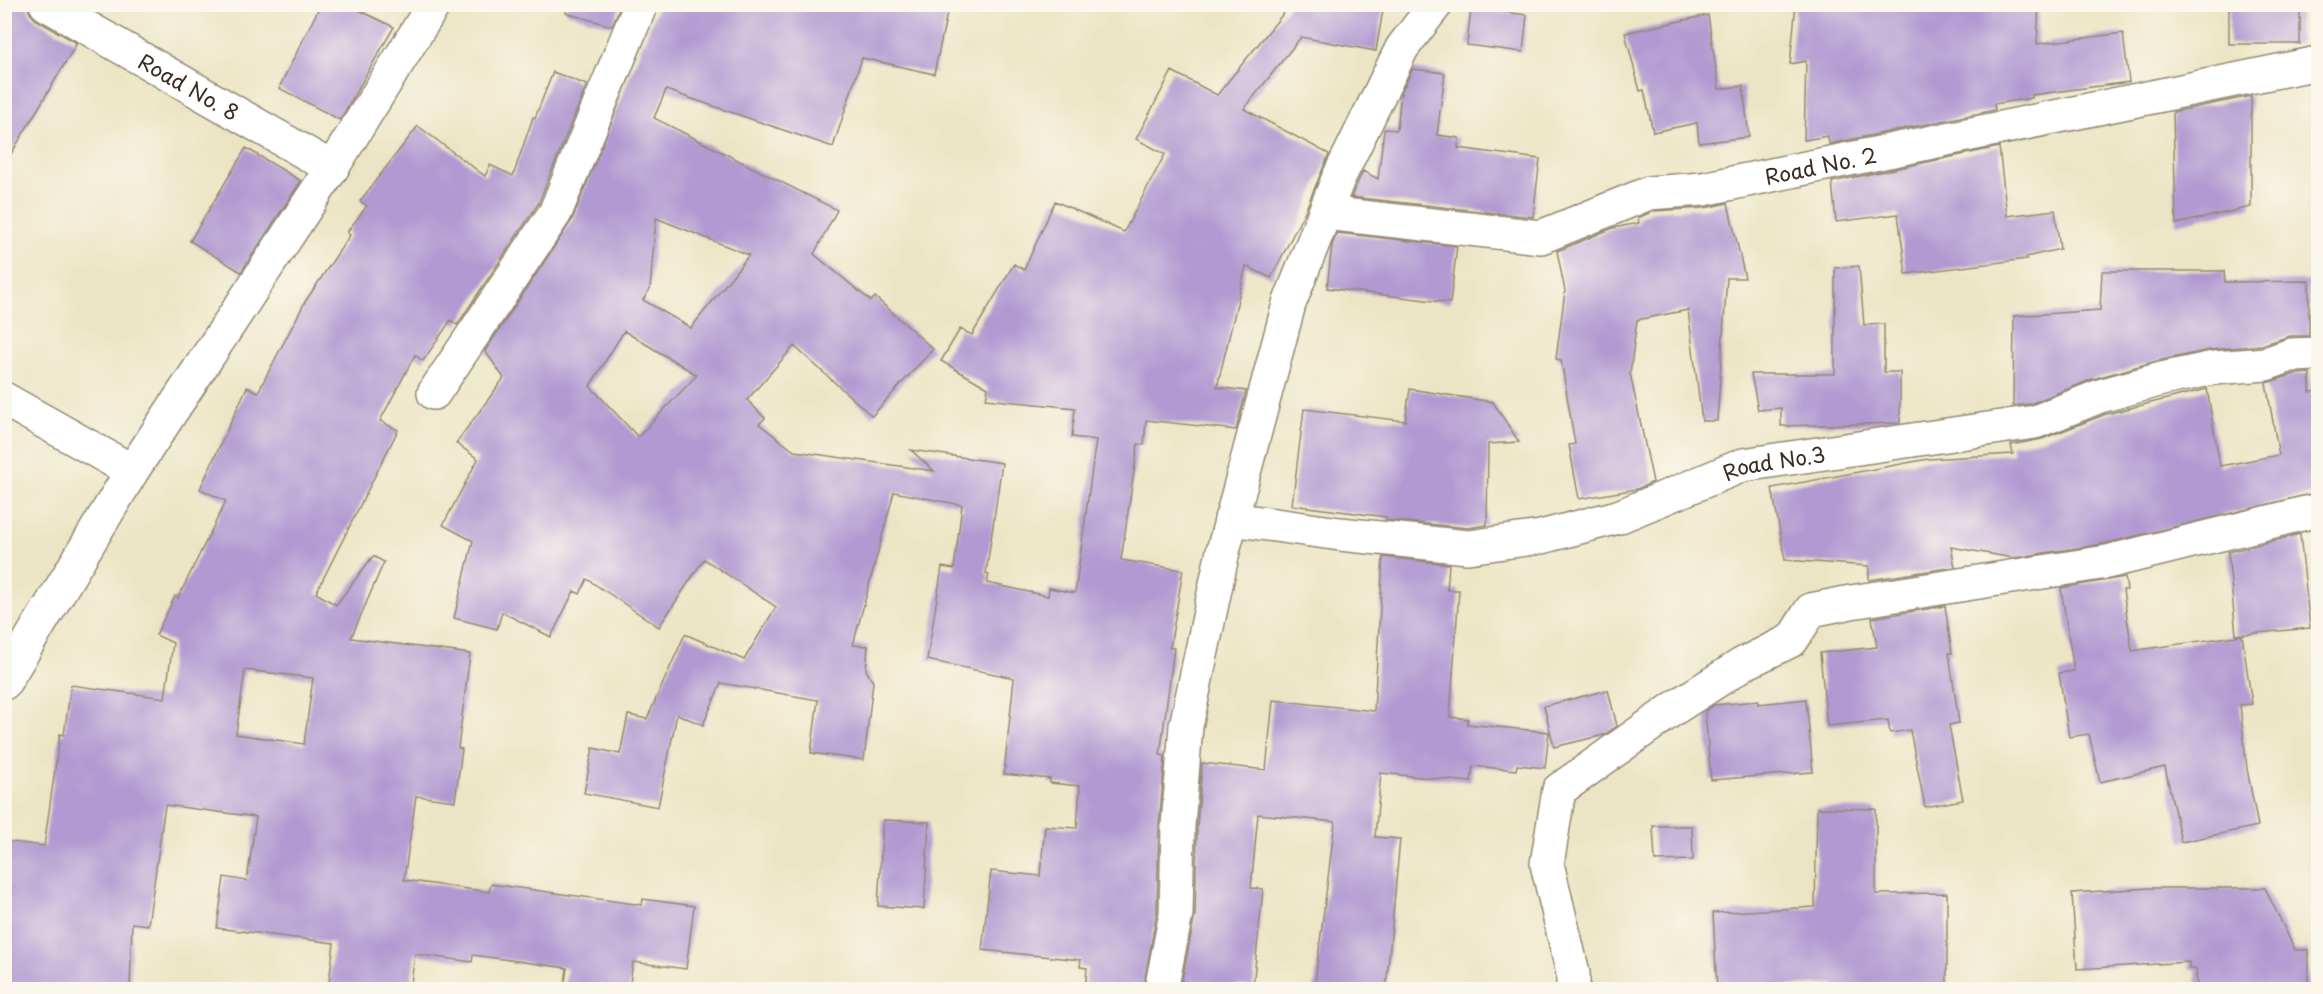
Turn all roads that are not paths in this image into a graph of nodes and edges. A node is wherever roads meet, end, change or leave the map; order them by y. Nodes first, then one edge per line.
1 (46, 4) edge
2 (434, 4) edge
3 (641, 4) edge
4 (1436, 4) edge
5 (2319, 63) edge
6 (332, 168) junction
7 (1325, 213) junction
8 (2319, 354) edge
9 (434, 393) dead end
10 (4, 399) edge
11 (132, 471) junction
12 (2319, 510) edge
13 (1232, 519) junction
14 (4, 683) edge
15 (1161, 990) edge
16 (1574, 990) edge

1 - 6 street, Road No. 8
2 - 6 street
3 - 9 street
4 - 7 street
5 - 7 street, Road No. 2
6 - 11 street
7 - 13 street
8 - 13 street, Road No.3
10 - 11 street
11 - 14 street
12 - 16 street
13 - 15 street

